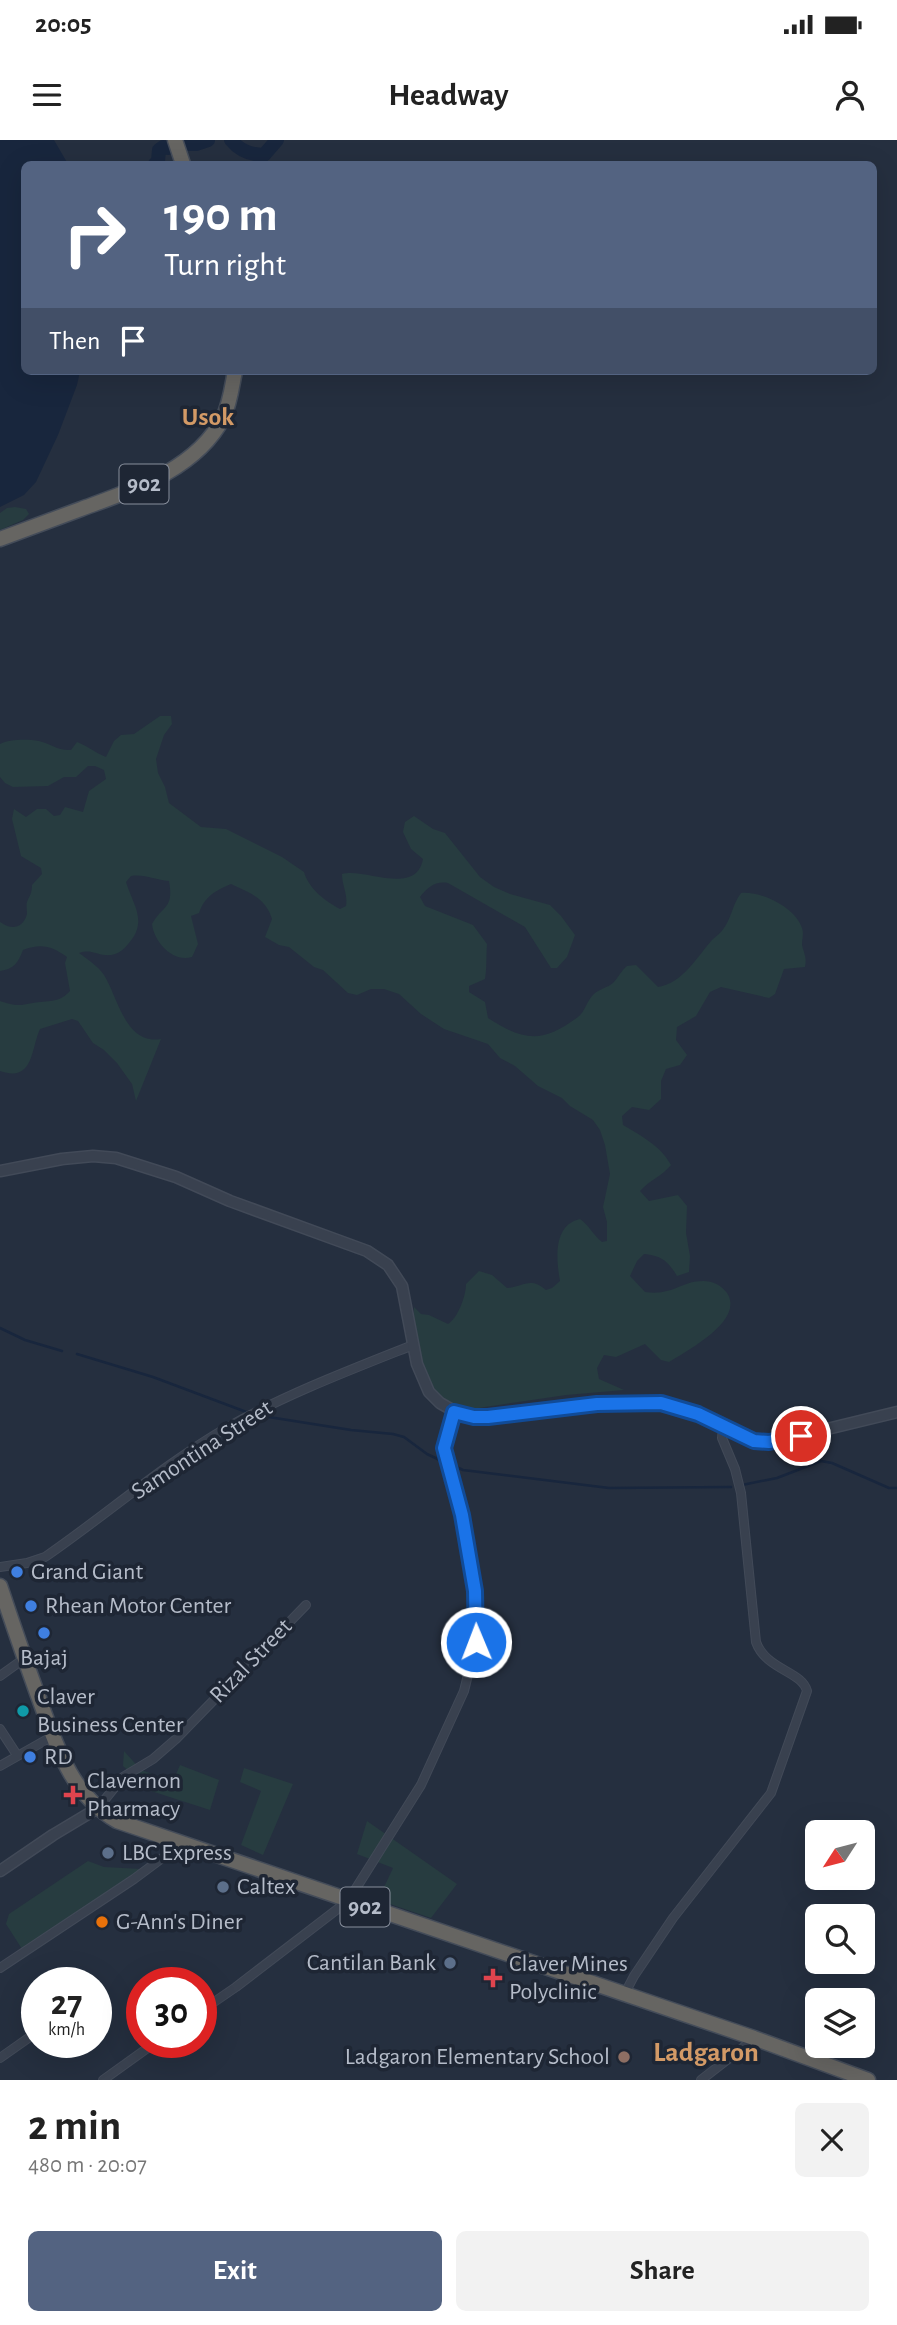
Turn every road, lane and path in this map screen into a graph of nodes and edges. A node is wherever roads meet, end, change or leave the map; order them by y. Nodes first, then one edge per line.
1 (175, 140) edge
2 (182, 161) edge
3 (234, 375) edge
4 (0, 539) edge
5 (0, 1171) edge
6 (413, 1345) junction
7 (454, 1412) junction
8 (897, 1412) edge
9 (723, 1428) junction
10 (0, 1567) edge
11 (0, 1586) edge
12 (306, 1605) dead end
13 (24, 1658) junction
14 (0, 1676) edge
15 (0, 1728) edge
16 (53, 1736) junction
17 (17, 1755) junction
18 (0, 1766) edge
19 (97, 1808) junction
20 (181, 1844) junction
21 (0, 1871) edge
22 (348, 1901) junction
23 (1, 1964) edge
24 (624, 1995) junction
25 (217, 2000) edge
26 (754, 2038) junction
27 (21, 2043) edge
28 (0, 2058) edge
29 (134, 2058) edge
30 (704, 2079) edge
31 (103, 2080) edge
32 (867, 2080) edge

1 - 2 highway
3 - 4 highway, 902
5 - 6 street
6 - 7 street
6 - 10 street, Samontina Street
7 - 9 street
7 - 22 street
8 - 9 street
9 - 24 street
11 - 13 highway, 902
12 - 19 street, Rizal Street
13 - 14 street
13 - 16 highway, 902
15 - 17 street
16 - 17 street
16 - 19 highway, 902
17 - 18 street
19 - 20 highway, 902
19 - 21 street, Rizal Street
20 - 22 highway, 902
20 - 23 street
22 - 24 highway, 902
22 - 25 street
24 - 26 highway, 902
26 - 30 street
26 - 32 highway, 902
27 - 28 street
29 - 31 street

